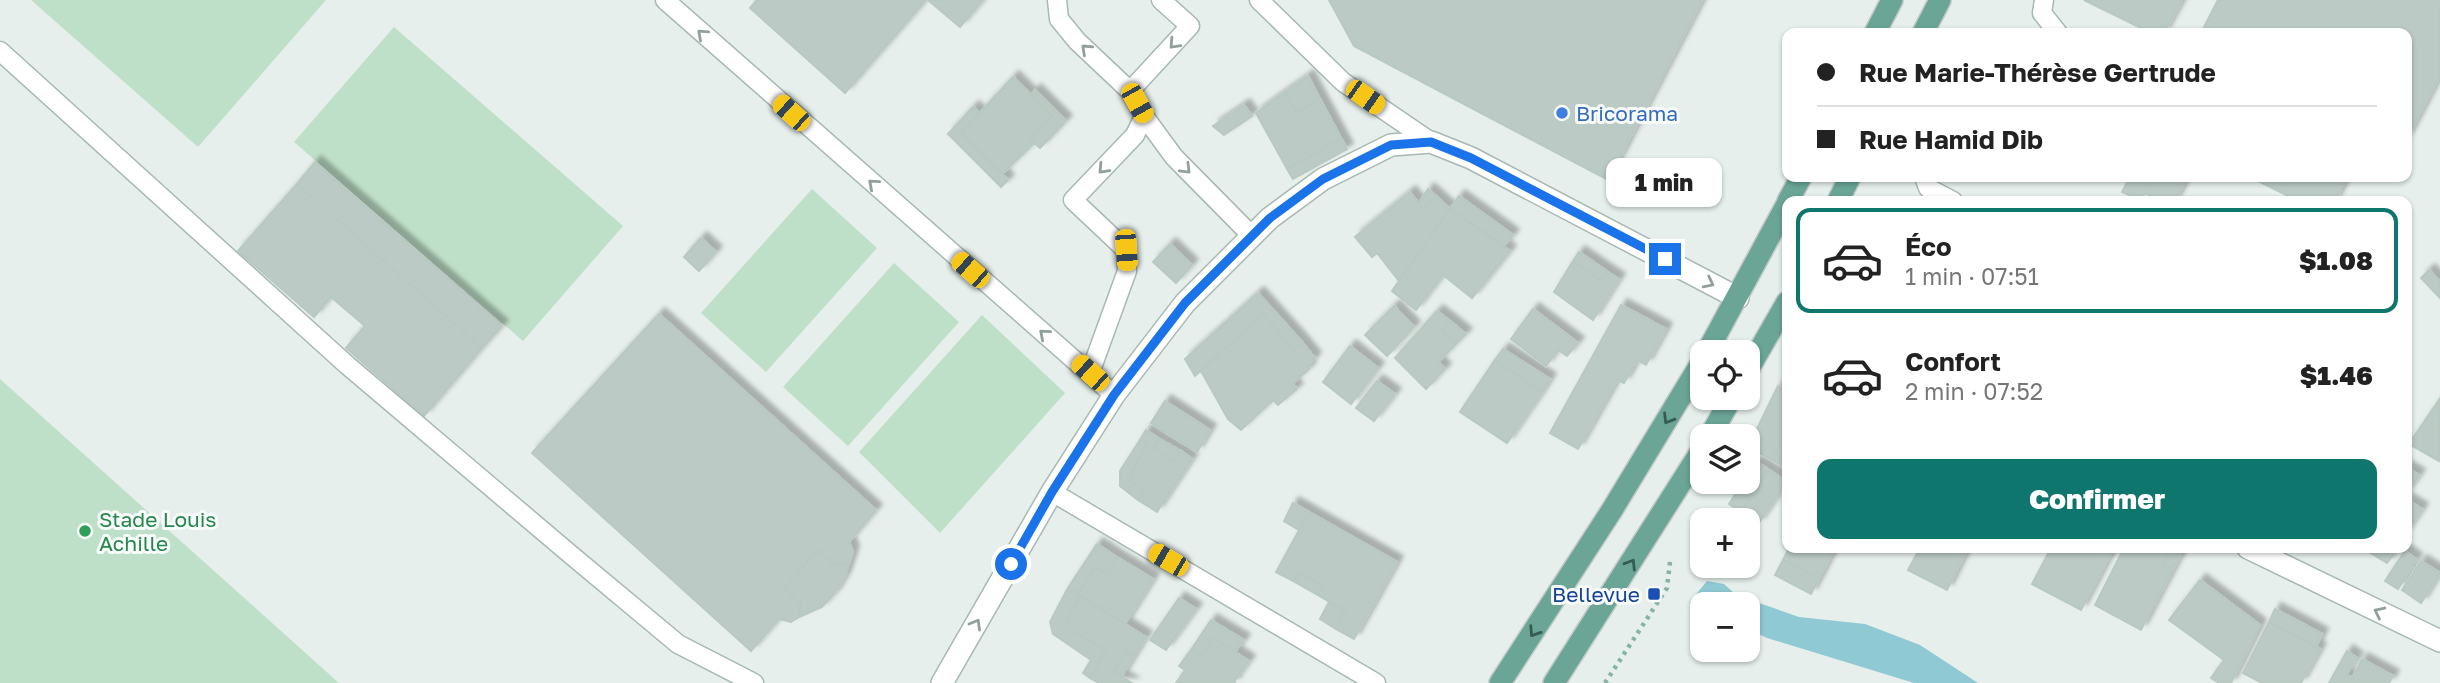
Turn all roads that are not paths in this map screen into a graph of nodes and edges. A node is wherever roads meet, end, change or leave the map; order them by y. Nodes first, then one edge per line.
1 (665, 0) edge
2 (1057, 0) edge
3 (1161, 0) edge
4 (1259, 0) edge
5 (1892, 0) edge
6 (1940, 0) edge
7 (2044, 0) edge
8 (1878, 28) edge
9 (1926, 28) edge
10 (2054, 28) edge
11 (0, 51) edge
12 (1130, 91) junction
13 (1144, 116) junction
14 (1431, 142) junction
15 (1926, 182) edge
16 (1943, 196) edge
17 (1782, 212) edge
18 (1252, 236) junction
19 (1738, 298) junction
20 (1782, 318) edge
21 (1714, 340) edge
22 (1760, 352) edge
23 (1090, 373) junction
24 (1690, 381) edge
25 (1114, 395) junction
26 (1690, 469) edge
27 (1052, 492) junction
28 (2258, 553) edge
29 (2440, 641) edge
30 (754, 683) edge
31 (943, 683) edge
32 (1376, 683) edge
33 (1500, 683) edge
34 (1554, 683) edge

23 -> 1 lane
12 -> 2 lane
3 -> 12 lane
4 - 14 lane
5 - 8 main road
6 - 9 main road
7 - 10 lane
11 - 30 lane
12 - 13 lane
13 -> 18 lane
13 -> 23 lane
14 - 18 street
14 -> 19 street
15 - 16 lane
17 - 19 main road
18 - 25 street
19 - 21 main road
20 - 22 main road
23 - 25 lane
24 -> 33 main road
25 - 27 street
34 -> 26 main road
31 -> 27 street
27 - 32 lane
29 -> 28 street

